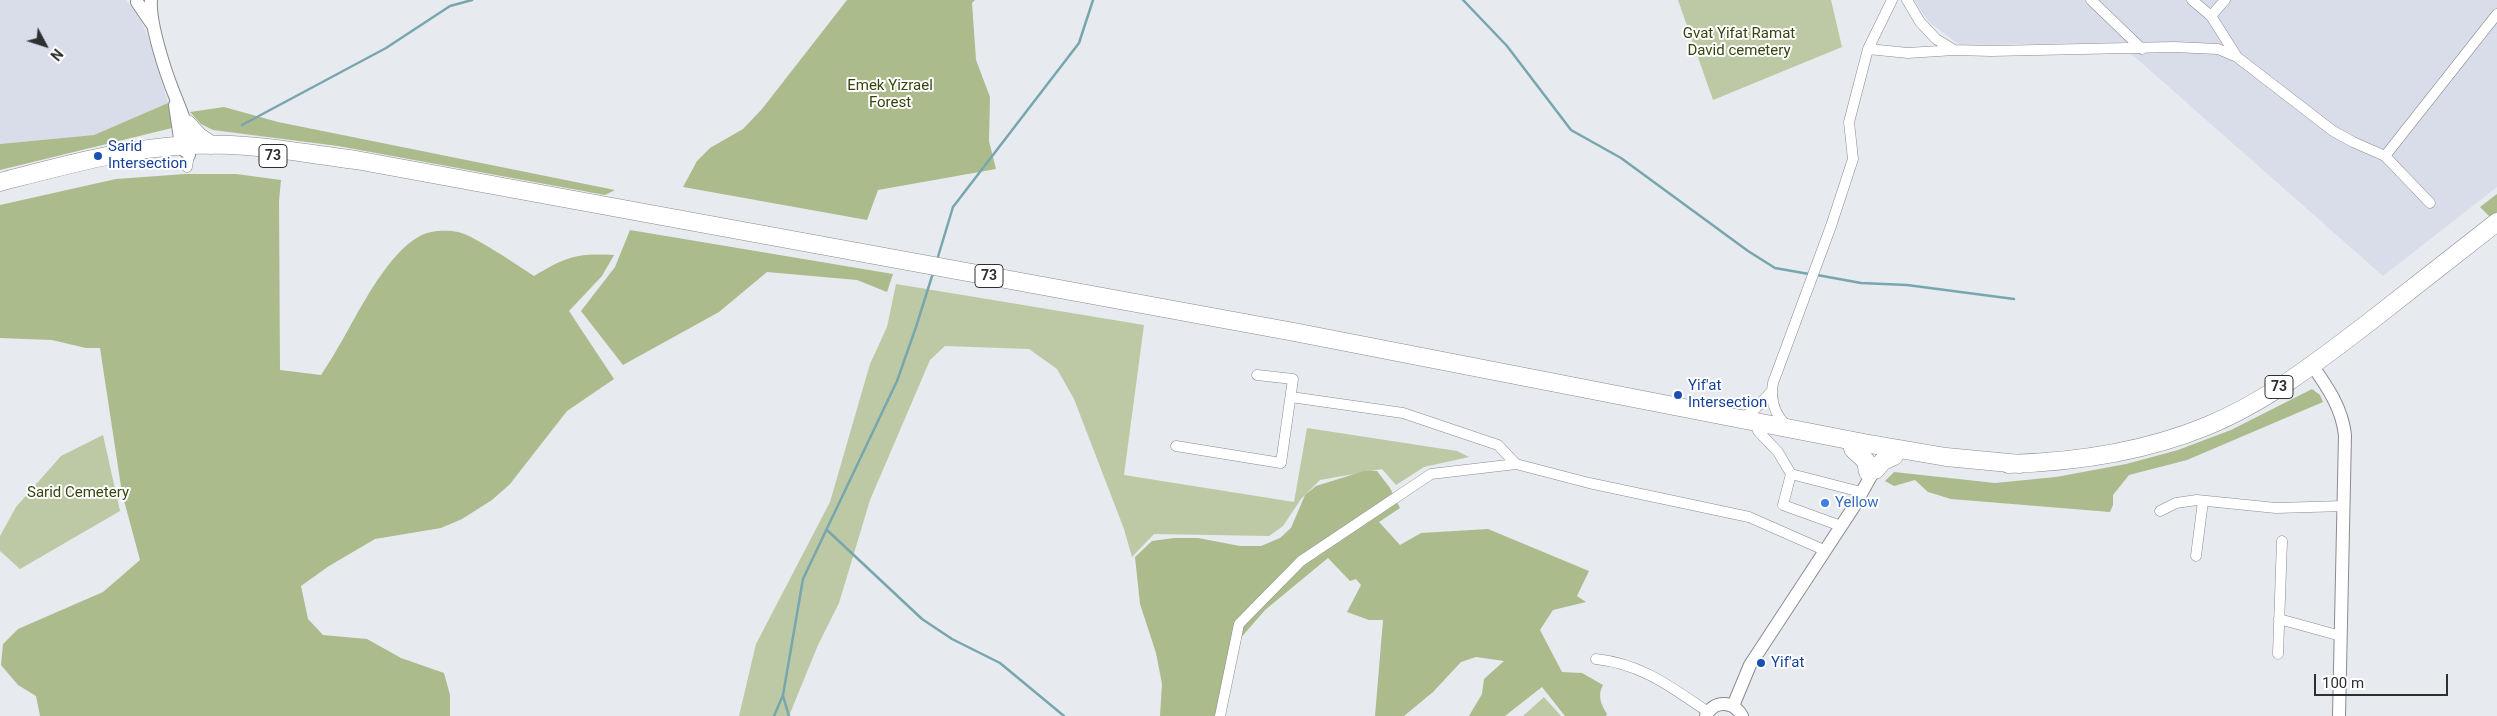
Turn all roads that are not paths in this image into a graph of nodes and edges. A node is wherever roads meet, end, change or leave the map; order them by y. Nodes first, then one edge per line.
1 (142, 0) edge
2 (1892, 0) edge
3 (1907, 0) edge
4 (2091, 0) edge
5 (2192, 0) edge
6 (2225, 0) edge
7 (2497, 14) edge
8 (2211, 16) junction
9 (1868, 49) junction
10 (2142, 49) junction
11 (1954, 50) junction
12 (2237, 57) junction
13 (175, 96) junction
14 (187, 124) junction
15 (211, 145) junction
16 (187, 153) junction
17 (2385, 156) junction
18 (356, 160) junction
19 (0, 182) edge
20 (0, 187) edge
21 (2430, 203) dead end
22 (2497, 222) edge
23 (2312, 365) junction
24 (1257, 375) dead end
25 (1771, 392) junction
26 (1291, 397) junction
27 (1621, 397) junction
28 (1739, 419) junction
29 (1789, 428) junction
30 (1758, 431) junction
31 (1176, 446) dead end
32 (1877, 458) junction
33 (1516, 464) junction
34 (1791, 474) junction
35 (1861, 492) junction
36 (2203, 501) junction
37 (2344, 506) junction
38 (2160, 511) dead end
39 (1841, 526) junction
40 (2282, 541) dead end
41 (1824, 550) junction
42 (2196, 556) dead end
43 (2280, 619) junction
44 (2341, 636) junction
45 (2278, 654) dead end
46 (1596, 659) dead end
47 (1733, 706) junction
48 (1707, 714) edge
49 (1220, 716) edge
50 (1742, 716) edge
51 (2339, 716) edge

1 - 13 street
2 - 9 street
3 - 11 street
4 - 10 street
5 - 8 street
6 - 8 street
7 - 17 street
8 - 12 street
9 - 11 street
9 - 25 street
10 - 11 street
10 - 12 street
12 - 17 street
13 - 14 street
13 - 16 street
14 - 15 highway
14 - 16 street
15 - 16 highway, 73
15 - 18 highway, 73
16 - 18 highway, 73
16 - 19 highway, 73
16 - 20 highway, 73
17 - 21 street
18 - 27 highway, 73
22 - 23 highway, 73
23 - 32 highway, 73
23 - 37 street
24 - 26 street
25 - 28 street
25 - 29 street
26 - 31 street
26 - 33 street
27 - 28 highway, 73
27 - 30 highway, 73
28 - 29 highway, 73
29 - 32 highway, 73
30 - 32 highway, 73
30 - 34 street
32 - 35 street
33 - 41 street
33 - 49 street
34 - 35 street
34 - 39 street
35 - 39 street
36 - 37 street
36 - 38 street
36 - 42 street
37 - 44 street
39 - 41 street
40 - 43 street
41 - 47 street
43 - 44 street
43 - 45 street
44 - 51 street
46 - 48 street
47 - 48 street
47 - 50 street

